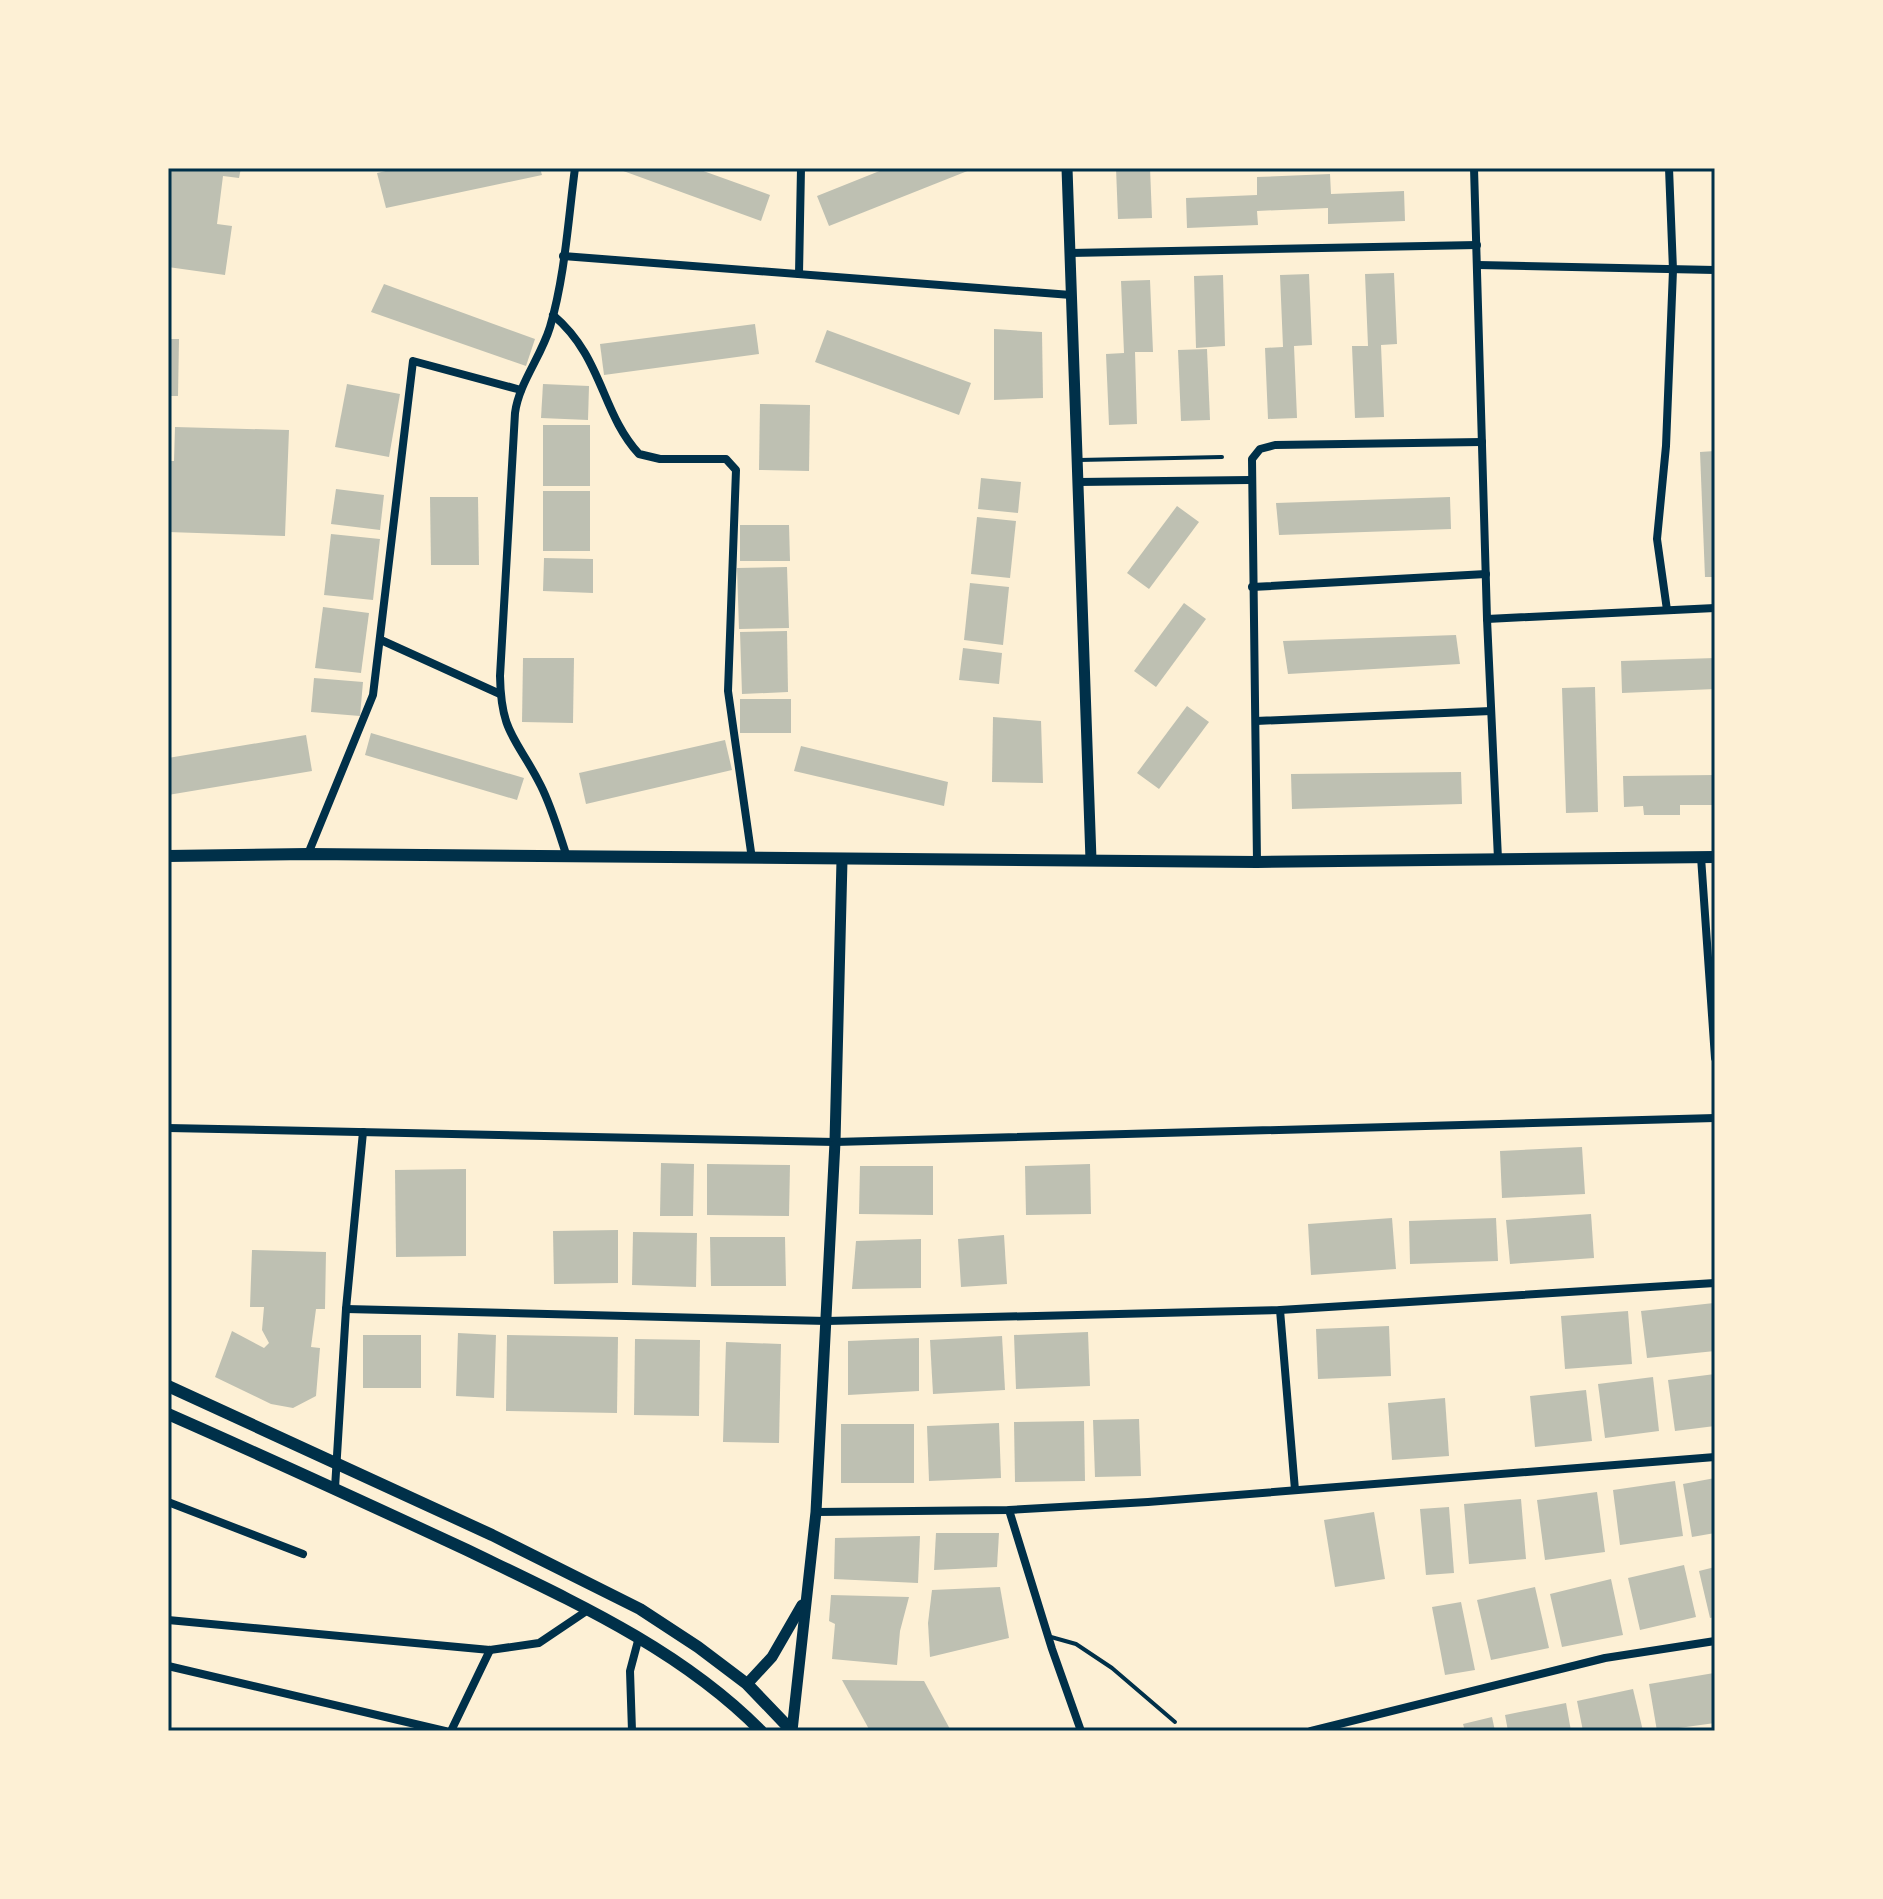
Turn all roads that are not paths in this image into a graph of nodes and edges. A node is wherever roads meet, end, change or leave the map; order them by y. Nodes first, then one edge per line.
1 (575, 168) edge
2 (801, 168) edge
3 (1067, 168) edge
4 (1474, 168) edge
5 (1669, 168) edge
6 (1477, 245) junction
7 (1070, 253) junction
8 (563, 256) junction
9 (1478, 265) junction
10 (1673, 270) junction
11 (1715, 270) edge
12 (799, 274) junction
13 (1071, 295) junction
14 (553, 315) junction
15 (521, 390) junction
16 (1482, 442) junction
17 (1222, 457) dead end
18 (1077, 460) junction
19 (1250, 480) junction
20 (1078, 482) junction
21 (1486, 574) junction
22 (1252, 587) junction
23 (1715, 608) edge
24 (1667, 610) junction
25 (1487, 619) junction
26 (381, 640) junction
27 (500, 694) junction
28 (1491, 711) junction
29 (1256, 721) junction
30 (308, 854) junction
31 (168, 856) edge
32 (567, 857) junction
33 (1701, 857) junction
34 (1715, 857) edge
35 (752, 859) junction
36 (1498, 859) junction
37 (842, 860) junction
38 (1091, 860) junction
39 (1257, 862) junction
40 (1715, 1058) edge
41 (1715, 1118) edge
42 (168, 1128) edge
43 (363, 1132) junction
44 (835, 1142) junction
45 (1715, 1283) edge
46 (346, 1309) junction
47 (1280, 1310) junction
48 (827, 1321) junction
49 (168, 1386) edge
50 (168, 1414) edge
51 (1715, 1457) edge
52 (336, 1463) junction
53 (335, 1488) junction
54 (1295, 1490) junction
55 (168, 1502) edge
56 (1009, 1510) junction
57 (816, 1512) junction
58 (303, 1554) dead end
59 (805, 1601) junction
60 (588, 1610) junction
61 (168, 1620) edge
62 (1048, 1636) junction
63 (639, 1637) junction
64 (1715, 1641) edge
65 (490, 1650) junction
66 (168, 1666) edge
67 (747, 1684) junction
68 (722, 1697) junction
69 (1175, 1722) dead end
70 (1323, 1729) edge
71 (448, 1731) edge
72 (632, 1731) edge
73 (761, 1731) edge
74 (792, 1731) edge
75 (1081, 1731) edge
76 (1311, 1731) edge

1 - 8 street
2 - 12 street
3 - 7 street
4 - 6 street
5 - 10 street
6 - 7 street
6 - 9 street
7 - 13 street
8 - 12 street
8 - 14 street
9 - 10 street
9 - 16 street
10 - 11 street
10 - 24 street
12 - 13 street
13 - 18 street
14 - 15 street
14 - 35 street
15 - 26 street
15 - 27 street
16 - 19 street
16 - 21 street
17 - 18 lane
18 - 20 street
19 - 20 street
19 - 22 street
20 - 38 street
21 - 22 street
21 - 25 street
22 - 29 street
23 - 24 street
24 - 25 street
25 - 28 street
26 - 27 street
26 - 30 street
27 - 32 street
28 - 29 street
28 - 36 street
29 - 39 street
30 - 31 main road
30 - 32 main road
32 - 35 main road
33 - 34 main road
33 - 36 main road
33 - 40 street
35 - 37 main road
36 - 39 main road
37 - 38 main road
37 - 44 street
38 - 39 main road
41 - 44 street
42 - 43 street
43 - 44 street
43 - 46 street
44 - 48 street
45 - 47 street
46 - 48 street
46 - 52 street
47 - 48 street
47 - 54 street
48 - 57 street
49 - 52 main road
50 - 53 main road
51 - 54 street
52 - 53 street
52 - 67 main road
53 - 60 main road
54 - 56 street
55 - 58 street
56 - 57 street
56 - 62 street
57 - 59 street
59 - 67 street
59 - 74 street
60 - 63 main road
60 - 65 street
61 - 65 street
62 - 69 lane
62 - 75 street
63 - 68 main road
63 - 72 street
64 - 70 street
65 - 71 street
66 - 71 street
67 - 68 main road
67 - 74 main road
68 - 73 main road
70 - 76 street

